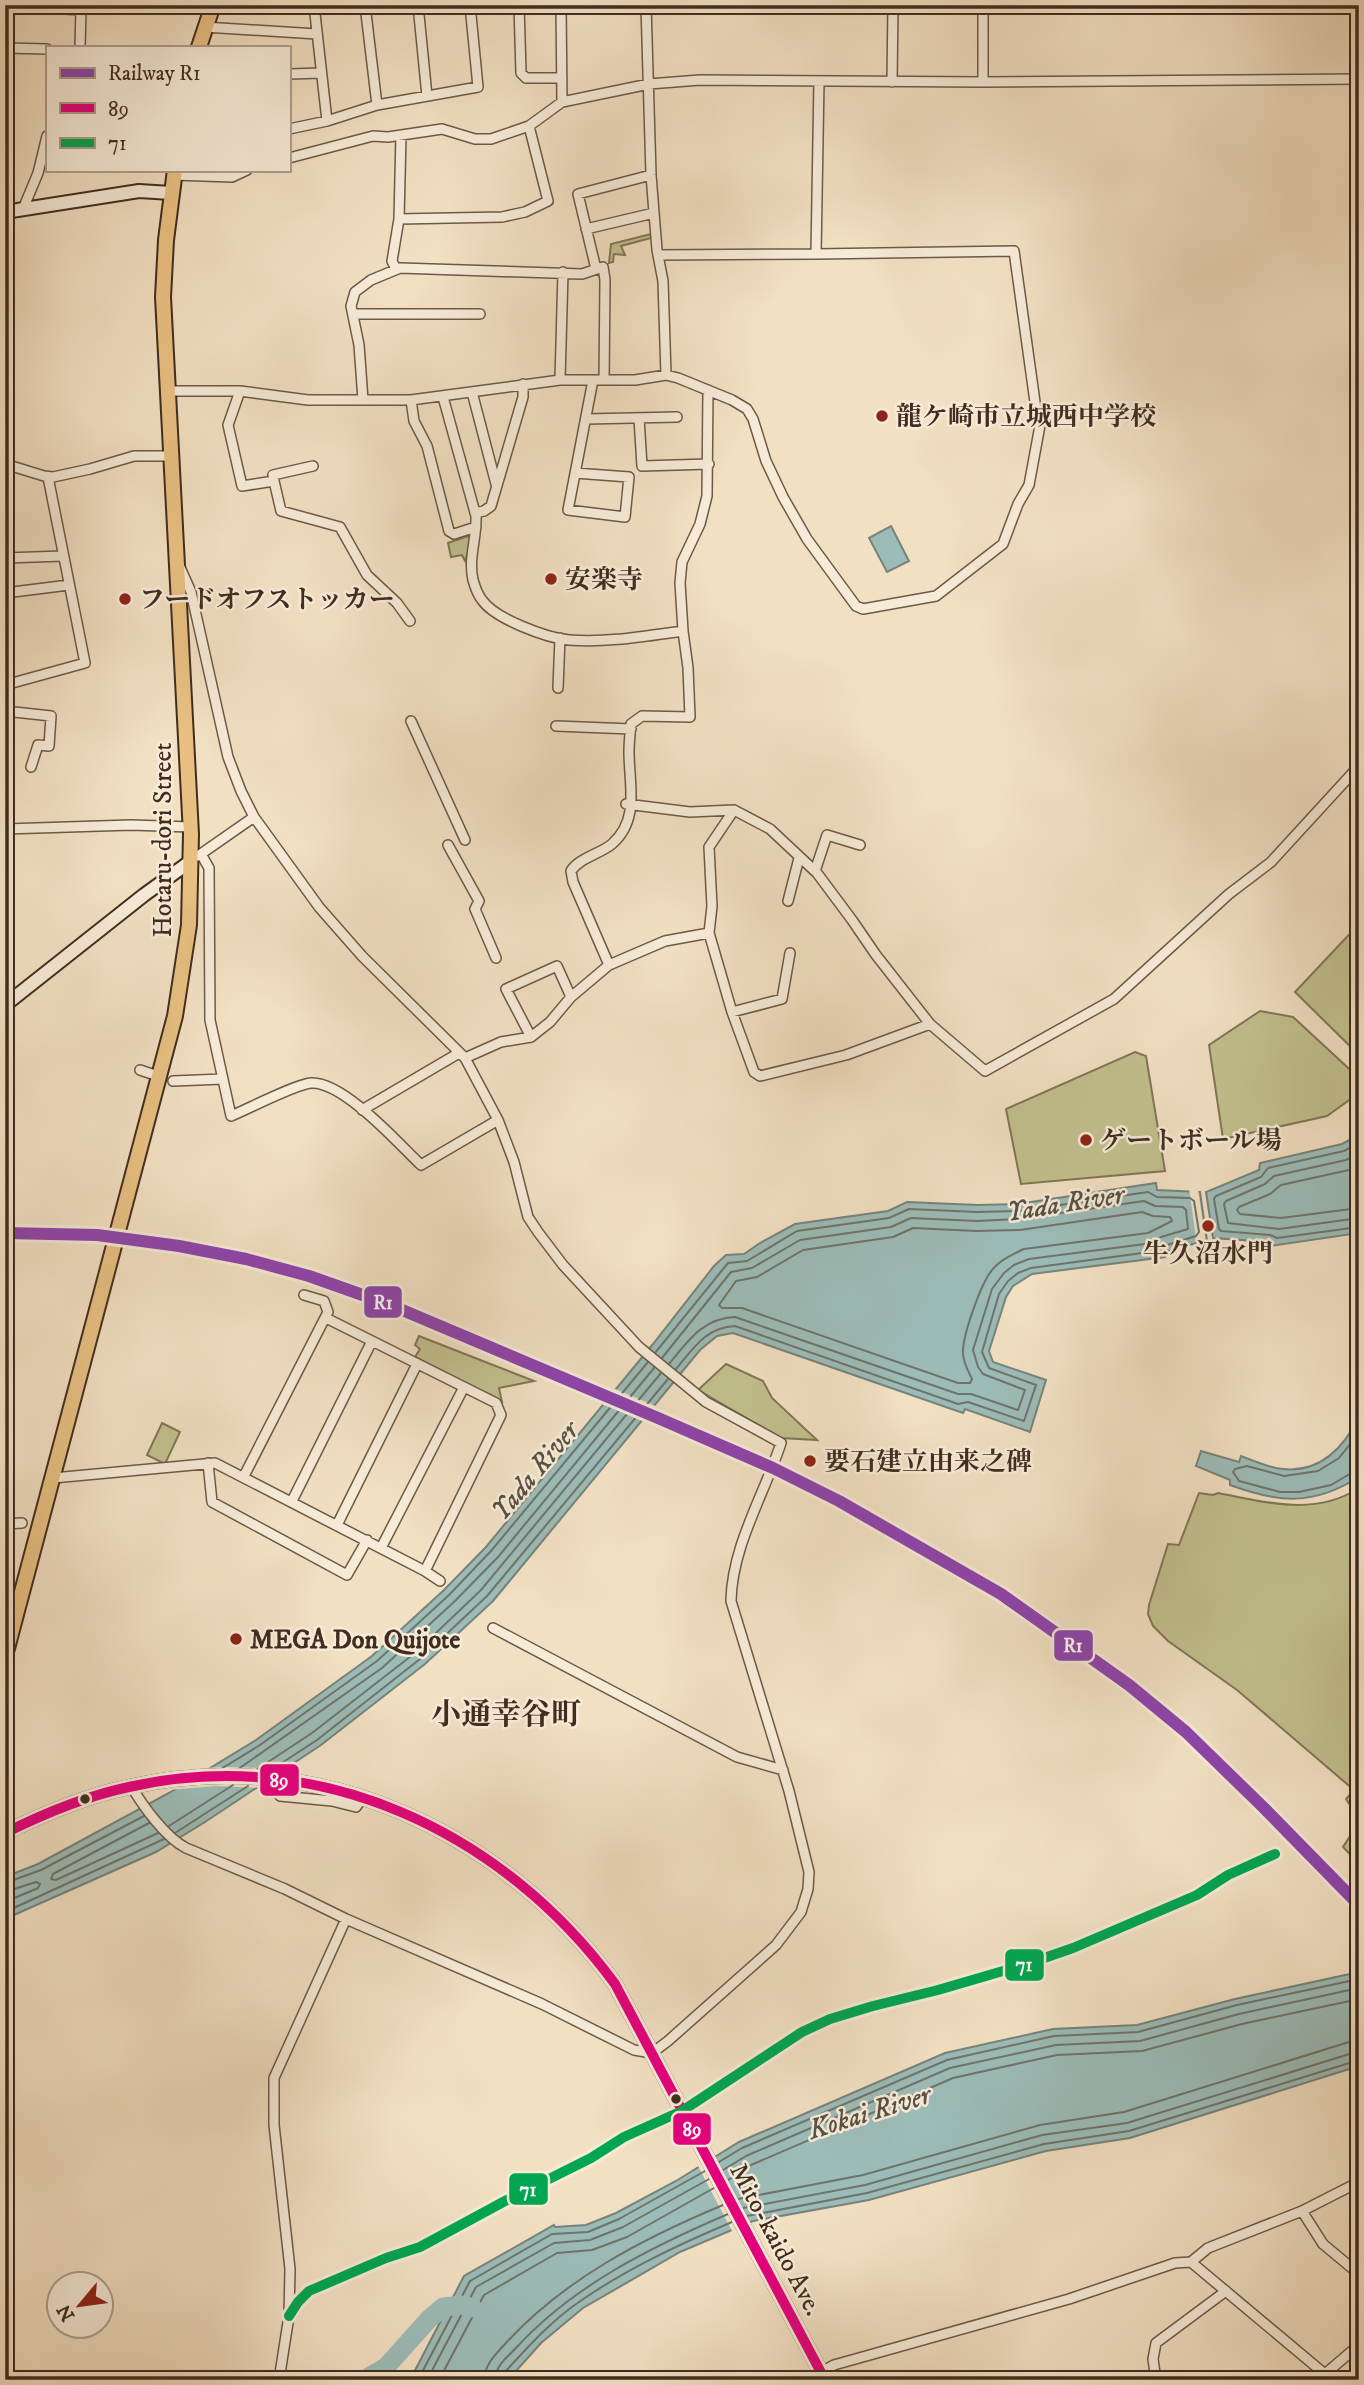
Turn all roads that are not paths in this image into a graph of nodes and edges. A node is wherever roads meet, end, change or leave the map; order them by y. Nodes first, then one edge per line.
1 (214, 5) edge
2 (314, 5) edge
3 (365, 5) edge
4 (418, 5) edge
5 (470, 5) edge
6 (519, 5) edge
7 (561, 5) edge
8 (646, 5) edge
9 (893, 5) edge
10 (983, 5) edge
11 (81, 8) edge
12 (5, 9) edge
13 (204, 27) junction
14 (317, 34) junction
15 (80, 46) edge
16 (198, 46) edge
17 (5, 48) edge
18 (46, 49) edge
19 (321, 73) junction
20 (290, 74) edge
21 (562, 78) junction
22 (1359, 79) edge
23 (819, 81) junction
24 (892, 82) junction
25 (983, 82) junction
26 (649, 84) junction
27 (427, 96) junction
28 (562, 102) junction
29 (377, 105) junction
30 (327, 121) junction
31 (529, 126) junction
32 (290, 129) edge
33 (401, 135) junction
34 (46, 140) edge
35 (290, 158) edge
36 (243, 172) edge
37 (174, 173) edge
38 (651, 175) junction
39 (171, 193) junction
40 (23, 209) junction
41 (6, 212) edge
42 (654, 213) junction
43 (398, 219) junction
44 (5, 224) edge
45 (586, 229) junction
46 (816, 254) junction
47 (658, 255) junction
48 (396, 269) junction
49 (596, 269) junction
50 (563, 272) junction
51 (353, 314) junction
52 (480, 314) dead end
53 (666, 374) junction
54 (560, 380) junction
55 (598, 380) junction
56 (523, 384) junction
57 (708, 390) junction
58 (169, 391) junction
59 (240, 391) junction
60 (472, 392) junction
61 (443, 397) junction
62 (363, 400) junction
63 (411, 400) junction
64 (677, 417) dead end
65 (639, 418) junction
66 (586, 419) junction
67 (173, 456) junction
68 (5, 464) edge
69 (709, 464) junction
70 (313, 466) dead end
71 (575, 473) junction
72 (48, 477) junction
73 (274, 481) junction
74 (497, 486) junction
75 (475, 513) junction
76 (476, 527) junction
77 (64, 556) junction
78 (5, 558) edge
79 (178, 563) junction
80 (69, 586) junction
81 (5, 593) edge
82 (410, 621) dead end
83 (683, 631) junction
84 (560, 638) junction
85 (5, 685) edge
86 (558, 688) dead end
87 (5, 711) edge
88 (411, 721) dead end
89 (556, 726) dead end
90 (631, 729) junction
91 (1359, 766) edge
92 (31, 767) dead end
93 (629, 805) junction
94 (734, 810) junction
95 (254, 817) junction
96 (191, 827) junction
97 (5, 829) edge
98 (466, 840) dead end
99 (449, 845) dead end
100 (860, 845) dead end
101 (196, 857) junction
102 (799, 858) junction
103 (814, 872) junction
104 (788, 901) dead end
105 (709, 933) junction
106 (790, 953) dead end
107 (496, 958) dead end
108 (609, 965) junction
109 (571, 997) junction
110 (5, 1005) edge
111 (732, 1012) junction
112 (930, 1024) junction
113 (531, 1037) junction
114 (462, 1056) junction
115 (140, 1070) dead end
116 (152, 1074) dead end
117 (223, 1079) junction
118 (173, 1081) dead end
119 (362, 1110) junction
120 (498, 1120) junction
121 (304, 1295) dead end
122 (326, 1318) junction
123 (372, 1341) junction
124 (417, 1364) junction
125 (5, 1365) edge
126 (5, 1372) edge
127 (464, 1387) junction
128 (208, 1463) junction
129 (244, 1476) junction
130 (53, 1478) junction
131 (292, 1501) junction
132 (22, 1523) dead end
133 (5, 1524) edge
134 (337, 1525) junction
135 (366, 1540) junction
136 (381, 1548) junction
137 (425, 1571) junction
138 (440, 1581) dead end
139 (493, 1628) dead end
140 (5, 1656) edge
141 (783, 1770) junction
142 (131, 1786) junction
143 (280, 1796) dead end
144 (363, 1797) junction
145 (5, 1833) edge
146 (1275, 1854) dead end
147 (346, 1919) junction
148 (652, 2053) junction
149 (682, 2111) junction
150 (1359, 2182) edge
151 (1302, 2211) junction
152 (1191, 2262) junction
153 (1359, 2274) edge
154 (1226, 2291) junction
155 (289, 2316) junction
156 (1359, 2345) edge
157 (823, 2376) edge
158 (1329, 2377) edge
159 (279, 2378) edge
160 (260, 2380) edge
161 (1156, 2380) edge

1 - 13 main road
2 - 14 street
3 - 29 street
4 - 27 street
5 - 27 street
6 - 21 street
7 - 21 street
8 - 26 street
9 - 24 street
10 - 25 street
11 - 12 street
11 - 15 street
13 - 14 street
13 - 16 main road
14 - 19 street
17 - 18 street
19 - 20 street
19 - 30 street
21 - 28 street
22 - 25 street
23 - 24 street
23 - 26 street
23 - 46 street
24 - 25 street
26 - 28 street
26 - 38 street
27 - 29 street
28 - 31 street
29 - 30 street
30 - 32 street
31 - 33 street
31 - 43 street
33 - 35 street
33 - 43 street
34 - 40 street
36 - 37 street
37 - 39 main road, Hotaru-dori Street
38 - 42 street
38 - 45 street
39 - 40 main road
39 - 58 main road, Hotaru-dori Street
40 - 41 main road
41 - 44 street
42 - 45 street
42 - 47 street
43 - 48 street
45 - 49 street
46 - 47 street
46 - 57 street
47 - 53 street
48 - 50 street
48 - 51 street
49 - 50 street
49 - 55 street
50 - 54 street
51 - 52 street
51 - 62 street
53 - 55 street
53 - 57 street
54 - 55 street
54 - 56 street
55 - 66 street
56 - 60 street
56 - 74 street
57 - 69 street
58 - 59 street
58 - 67 main road, Hotaru-dori Street
59 - 62 street
59 - 73 street
60 - 61 street
60 - 74 street
61 - 63 street
61 - 75 street
62 - 63 street
63 - 76 street
64 - 65 street
65 - 66 street
65 - 69 street
66 - 71 street
67 - 72 street
67 - 79 main road, Hotaru-dori Street
68 - 72 street
69 - 83 street
70 - 73 street
71 - 71 street
72 - 77 street
73 - 82 street
74 - 75 street
75 - 76 street
76 - 84 street
77 - 78 street
77 - 80 street
79 - 95 street
79 - 96 main road, Hotaru-dori Street
80 - 81 street
80 - 85 street
83 - 84 street
83 - 90 street
84 - 86 street
87 - 92 street
88 - 98 street
89 - 90 street
90 - 93 street
91 - 112 street
93 - 94 street
93 - 108 street
94 - 102 street
94 - 105 street
95 - 101 street
95 - 114 street
96 - 97 street
96 - 101 main road, Hotaru-dori Street
99 - 107 street
100 - 103 street
101 - 110 main road
101 - 117 street
101 - 130 main road, Hotaru-dori Street
102 - 103 street
102 - 104 street
103 - 112 street
105 - 108 street
105 - 111 street
106 - 111 street
108 - 109 street
109 - 113 street
109 - 113 street
111 - 112 street
113 - 114 street
114 - 119 street
114 - 120 street
115 - 116 street
117 - 118 street
117 - 119 street
119 - 120 street
120 - 141 street
121 - 122 street
122 - 123 street
122 - 129 street
123 - 124 street
123 - 131 street
124 - 127 street
124 - 134 street
125 - 126 street
127 - 136 street
127 - 137 street
128 - 129 street
128 - 130 street
128 - 135 street
129 - 131 street
130 - 140 main road, Hotaru-dori Street
131 - 134 street
132 - 133 street
134 - 135 street
135 - 136 street
136 - 137 street
137 - 138 street
139 - 141 street
141 - 148 street
142 - 144 main road, Mito-kaido Ave.
142 - 145 main road, Mito-kaido Ave.
142 - 147 street
143 - 144 street
144 - 148 main road, Mito-kaido Ave.
146 - 149 street
147 - 148 street
147 - 155 street
148 - 149 main road, Mito-kaido Ave.
149 - 155 street
149 - 157 main road, Mito-kaido Ave.
150 - 151 street
151 - 152 street
151 - 153 street
152 - 154 street
152 - 157 street
154 - 158 street
154 - 161 street
155 - 159 street
156 - 158 street
159 - 160 street

